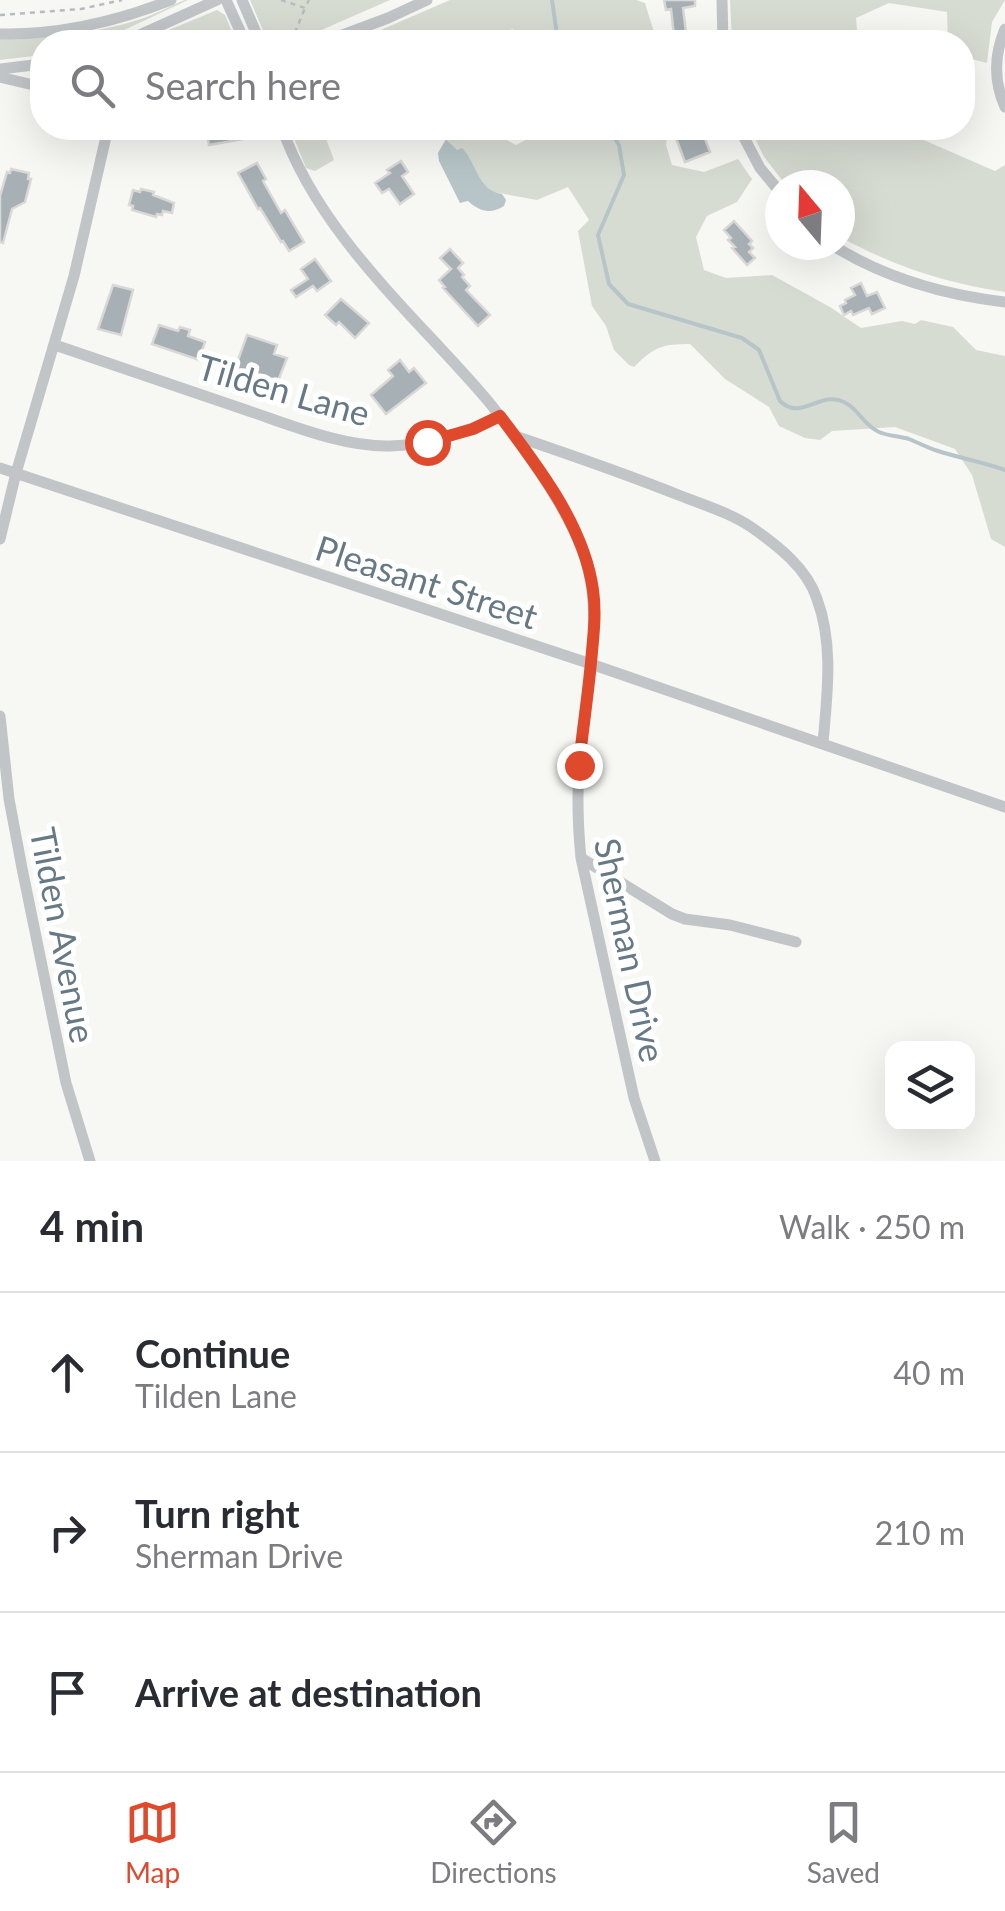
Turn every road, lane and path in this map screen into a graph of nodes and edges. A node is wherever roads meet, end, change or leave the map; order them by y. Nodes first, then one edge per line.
1 (122, 0) edge
2 (136, 0) edge
3 (171, 0) edge
4 (216, 0) edge
5 (226, 0) edge
6 (242, 0) edge
7 (281, 0) edge
8 (310, 0) edge
9 (428, 0) edge
10 (722, 0) edge
11 (305, 8) junction
12 (0, 15) edge
13 (132, 16) junction
14 (58, 30) edge
15 (150, 30) edge
16 (240, 30) edge
17 (255, 30) edge
18 (295, 30) edge
19 (356, 30) edge
20 (723, 30) edge
21 (1005, 30) edge
22 (30, 33) edge
23 (0, 34) edge
24 (30, 65) edge
25 (0, 69) edge
26 (0, 77) edge
27 (30, 84) edge
28 (1005, 107) edge
29 (105, 140) edge
30 (287, 140) edge
31 (745, 140) edge
32 (765, 174) edge
33 (855, 258) edge
34 (1005, 302) edge
35 (55, 345) junction
36 (500, 416) junction
37 (515, 436) junction
38 (0, 468) edge
39 (16, 473) junction
40 (0, 539) edge
41 (591, 664) junction
42 (0, 716) edge
43 (823, 743) junction
44 (5, 800) edge
45 (1005, 807) edge
46 (581, 858) junction
47 (796, 942) dead end
48 (90, 1161) edge
49 (655, 1161) edge

1 - 12 path
2 - 13 street
3 - 13 street
4 - 15 street
5 - 16 street
6 - 17 street
7 - 11 path
8 - 11 path
9 - 19 street
10 - 20 street
11 - 18 path
13 - 14 street
21 - 28 street
22 - 23 street
24 - 25 street
26 - 27 street
29 - 35 street
30 - 36 street, Sherman Drive
31 - 32 street
33 - 34 street
35 - 36 street, Tilden Lane
35 - 39 street
36 - 37 street, Sherman Drive
37 - 41 street, Sherman Drive
37 - 43 street
38 - 39 street, Pleasant Street
39 - 40 street
39 - 41 street, Pleasant Street
41 - 43 street, Pleasant Street
41 - 46 street, Sherman Drive
42 - 44 street, Tilden Avenue
43 - 45 street, Pleasant Street
44 - 48 street, Tilden Avenue
46 - 47 street
46 - 49 street, Sherman Drive

